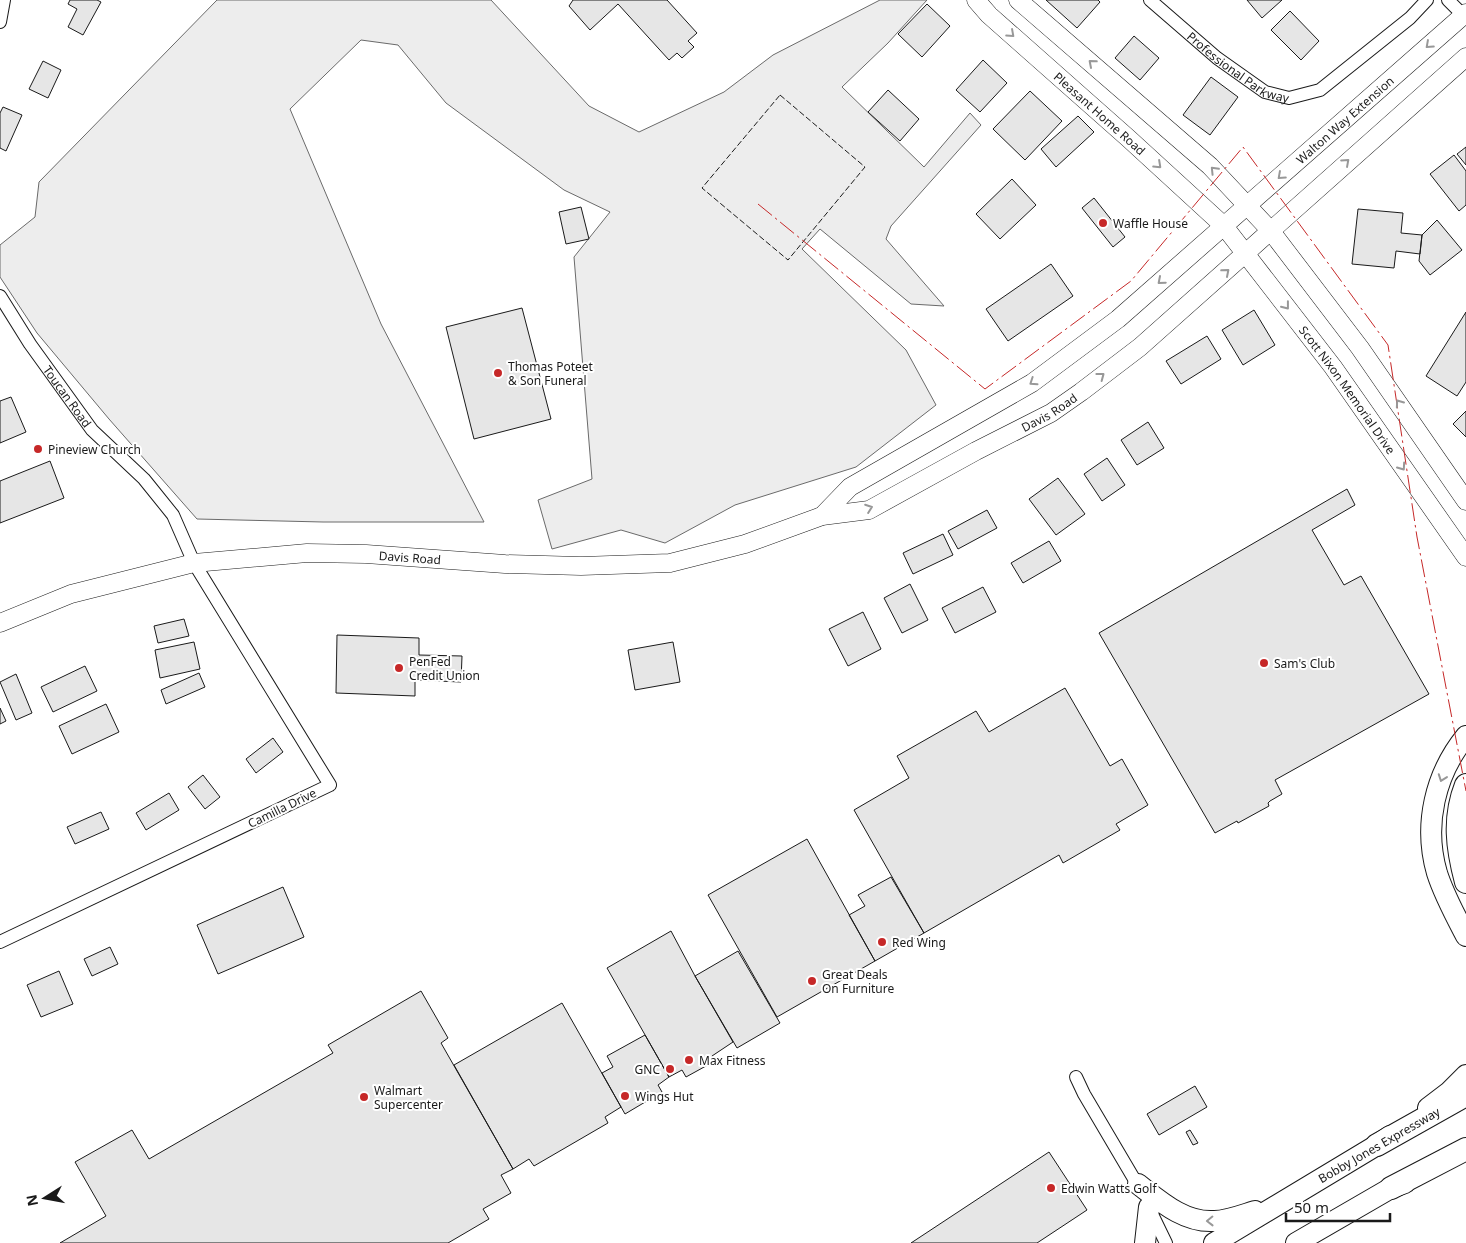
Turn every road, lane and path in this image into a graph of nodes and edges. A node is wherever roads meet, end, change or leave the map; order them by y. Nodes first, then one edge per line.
1 (4, 0) edge
2 (976, 0) edge
3 (1018, 0) edge
4 (1150, 0) edge
5 (1427, 0) edge
6 (1448, 0) edge
7 (1464, 14) edge
8 (0, 22) edge
9 (1466, 57) edge
10 (1248, 206) junction
11 (1224, 226) junction
12 (1270, 230) junction
13 (1246, 254) junction
14 (0, 296) edge
15 (1466, 501) edge
16 (822, 516) junction
17 (1466, 557) edge
18 (194, 563) junction
19 (0, 623) edge
20 (1466, 736) edge
21 (1466, 785) edge
22 (1466, 882) edge
23 (1466, 936) edge
24 (0, 942) edge
25 (1466, 1075) edge
26 (1076, 1076) dead end
27 (1466, 1095) edge
28 (1378, 1145) junction
29 (1466, 1149) edge
30 (1466, 1161) edge
31 (1138, 1184) junction
32 (1391, 1188) junction
33 (1149, 1207) junction
34 (1274, 1207) junction
35 (1145, 1243) edge
36 (1166, 1243) edge
37 (1214, 1243) edge
38 (1296, 1243) edge

1 - 8 street
2 -> 11 main road, Pleasant Home Road
10 -> 3 main road
4 - 5 street, Professional Parkway
6 - 7 street
7 -> 10 main road, Walton Way Extension
12 -> 9 main road
10 - 11 main road, Walton Way Extension
10 - 12 main road
11 - 13 main road, Scott Nixon Memorial Drive
11 -> 16 main road, Davis Road
12 - 13 main road
15 -> 12 main road
16 -> 13 main road, Davis Road
13 -> 17 main road, Scott Nixon Memorial Drive
14 - 18 street, Toucan Road
16 - 18 main road, Davis Road
18 - 19 main road, Davis Road
18 - 24 street, Camilla Drive
20 -> 23 main road
21 - 22 highway
25 - 28 main road
26 - 31 street
27 - 28 highway, Bobby Jones Expressway
28 - 34 main road, Bobby Jones Expressway
29 - 32 highway
30 - 32 main road
31 - 33 street
34 -> 31 main road
32 - 38 main road
33 - 35 main road
33 - 36 street
34 - 37 main road, Bobby Jones Expressway

